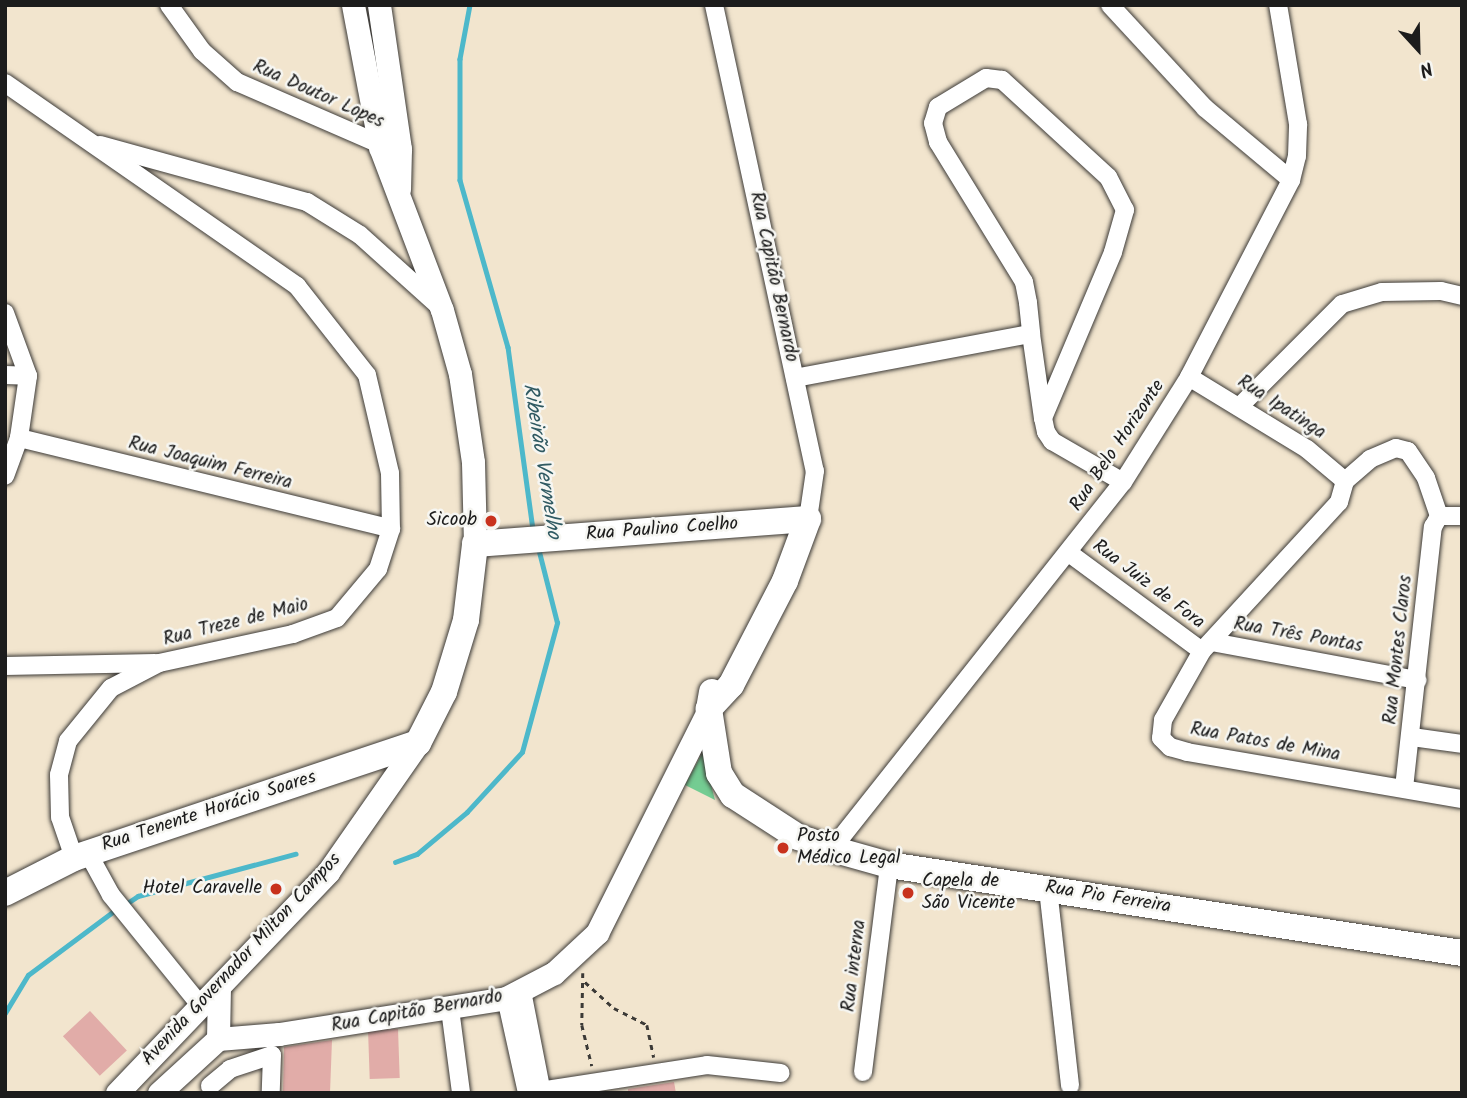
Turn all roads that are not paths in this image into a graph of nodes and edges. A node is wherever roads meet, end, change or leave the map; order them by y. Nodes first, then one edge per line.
1 (169, 5) edge
2 (353, 5) edge
3 (379, 5) edge
4 (714, 5) edge
5 (1110, 5) edge
6 (1278, 5) edge
7 (5, 83) edge
8 (84, 141) junction
9 (390, 148) junction
10 (1291, 180) junction
11 (1462, 296) edge
12 (442, 310) junction
13 (5, 313) edge
14 (1031, 334) junction
15 (5, 375) edge
16 (28, 376) junction
17 (1189, 377) junction
18 (795, 378) junction
19 (1241, 405) junction
20 (1043, 418) junction
21 (19, 438) junction
22 (5, 476) edge
23 (1345, 481) junction
24 (1123, 482) junction
25 (1439, 516) junction
26 (1462, 516) edge
27 (808, 519) junction
28 (391, 529) junction
29 (475, 544) junction
30 (1069, 553) junction
31 (1207, 646) junction
32 (159, 663) junction
33 (5, 666) edge
34 (1418, 680) junction
35 (709, 709) junction
36 (1412, 737) junction
37 (418, 743) junction
38 (1462, 744) edge
39 (1404, 788) junction
40 (1462, 799) edge
41 (832, 849) junction
42 (81, 855) junction
43 (889, 865) junction
44 (1048, 889) junction
45 (5, 893) edge
46 (1462, 953) edge
47 (219, 989) junction
48 (514, 994) junction
49 (201, 1006) junction
50 (450, 1009) junction
51 (228, 1038) junction
52 (170, 1042) junction
53 (246, 1062) junction
54 (193, 1063) junction
55 (863, 1072) dead end
56 (781, 1073) dead end
57 (1070, 1086) dead end
58 (213, 1089) edge
59 (537, 1092) edge
60 (117, 1093) edge
61 (159, 1093) edge
62 (271, 1093) edge
63 (461, 1093) edge

1 - 9 street, Rua Doutor Lopes
2 - 9 main road, Avenida Governador Milton Campos
3 - 9 main road, Avenida Governador Milton Campos
4 - 18 street, Rua Capitão Bernardo
5 - 10 street
6 - 10 street, Rua Belo Horizonte
7 - 8 street, Rua Treze de Maio
8 - 12 street
8 - 28 street, Rua Treze de Maio
9 - 12 main road, Avenida Governador Milton Campos
10 - 17 street, Rua Belo Horizonte
11 - 19 street
12 - 29 main road, Avenida Governador Milton Campos
13 - 16 street
14 - 18 street
14 - 20 street
14 - 20 street
15 - 16 street
16 - 21 street
17 - 19 street, Rua Ipatinga
17 - 24 street, Rua Belo Horizonte
18 - 27 street, Rua Capitão Bernardo
19 - 23 street, Rua Ipatinga
20 - 24 street
21 - 22 street
21 - 28 street, Rua Joaquim Ferreira
23 - 25 street
23 - 31 street
24 - 30 street, Rua Belo Horizonte
25 - 26 street
25 - 34 street, Rua Montes Claros
27 - 29 highway, Rua Paulino Coelho
27 - 35 highway, Rua Capitão Bernardo
28 - 32 street, Rua Treze de Maio
29 - 37 highway, Avenida Governador Milton Campos
30 - 31 street, Rua Juiz de Fora
30 - 41 street, Rua Belo Horizonte
31 - 34 street, Rua Três Pontas
31 - 39 street, Rua Patos de Mina
32 - 33 street
32 - 42 street, Rua Treze de Maio
34 - 36 street, Rua Montes Claros
35 - 41 highway, Rua Pio Ferreira
35 - 48 main road, Rua Capitão Bernardo
36 - 38 street
36 - 39 street, Rua Montes Claros
37 - 42 highway, Rua Tenente Horácio Soares
37 - 47 main road, Avenida Governador Milton Campos
39 - 40 street, Rua Patos de Mina
41 - 43 highway, Rua Pio Ferreira
42 - 45 highway, Rua Tenente Horácio Soares
42 - 49 street, Rua Treze de Maio
43 - 44 highway, Rua Pio Ferreira
43 - 55 street, Rua interna
44 - 46 highway, Rua Pio Ferreira
44 - 57 street
47 - 49 main road, Avenida Governador Milton Campos
47 - 51 main road
48 - 50 main road, Rua Capitão Bernardo
48 - 59 street
49 - 52 main road, Avenida Governador Milton Campos
50 - 51 main road, Rua Capitão Bernardo
50 - 63 street
51 - 53 street
51 - 54 main road
52 - 54 main road
52 - 60 main road, Avenida Governador Milton Campos
53 - 58 street
53 - 62 street
54 - 58 street
54 - 61 main road
56 - 59 street

